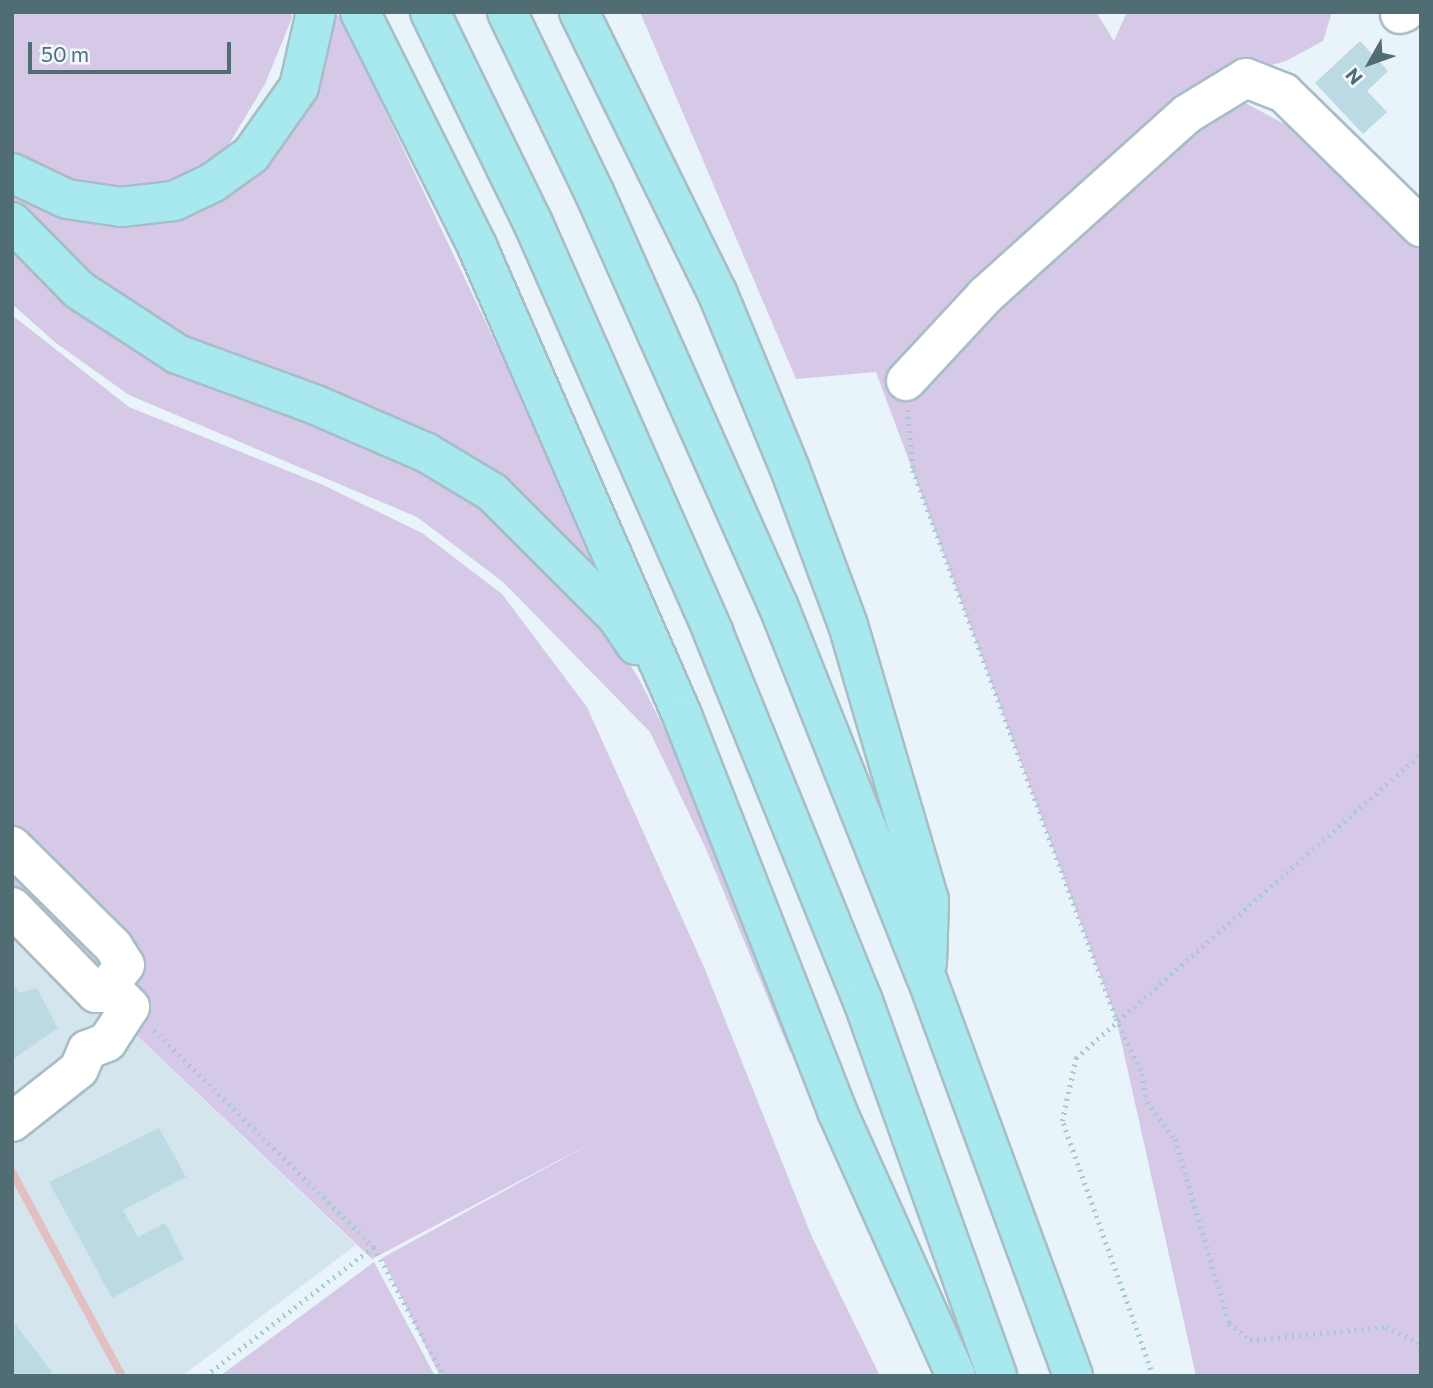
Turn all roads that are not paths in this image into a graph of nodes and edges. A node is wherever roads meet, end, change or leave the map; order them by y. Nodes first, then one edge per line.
1 (316, 12) edge
2 (360, 12) edge
3 (430, 12) edge
4 (507, 12) edge
5 (579, 12) edge
6 (600, 12) edge
7 (629, 110) junction
8 (12, 173) edge
9 (12, 222) edge
10 (1421, 227) edge
11 (906, 381) road end
12 (682, 715) junction
13 (12, 846) edge
14 (12, 907) edge
15 (926, 976) junction
16 (112, 995) junction
17 (12, 1122) edge
18 (956, 1376) edge
19 (997, 1376) edge
20 (1073, 1376) edge

1 - 8 highway
2 - 12 highway
3 - 19 highway
4 - 15 highway
5 - 7 highway
6 - 7 highway
7 - 15 highway
9 - 12 highway
10 - 11 street
12 - 18 highway
13 - 16 street
14 - 16 street
15 - 20 highway
16 - 17 street

